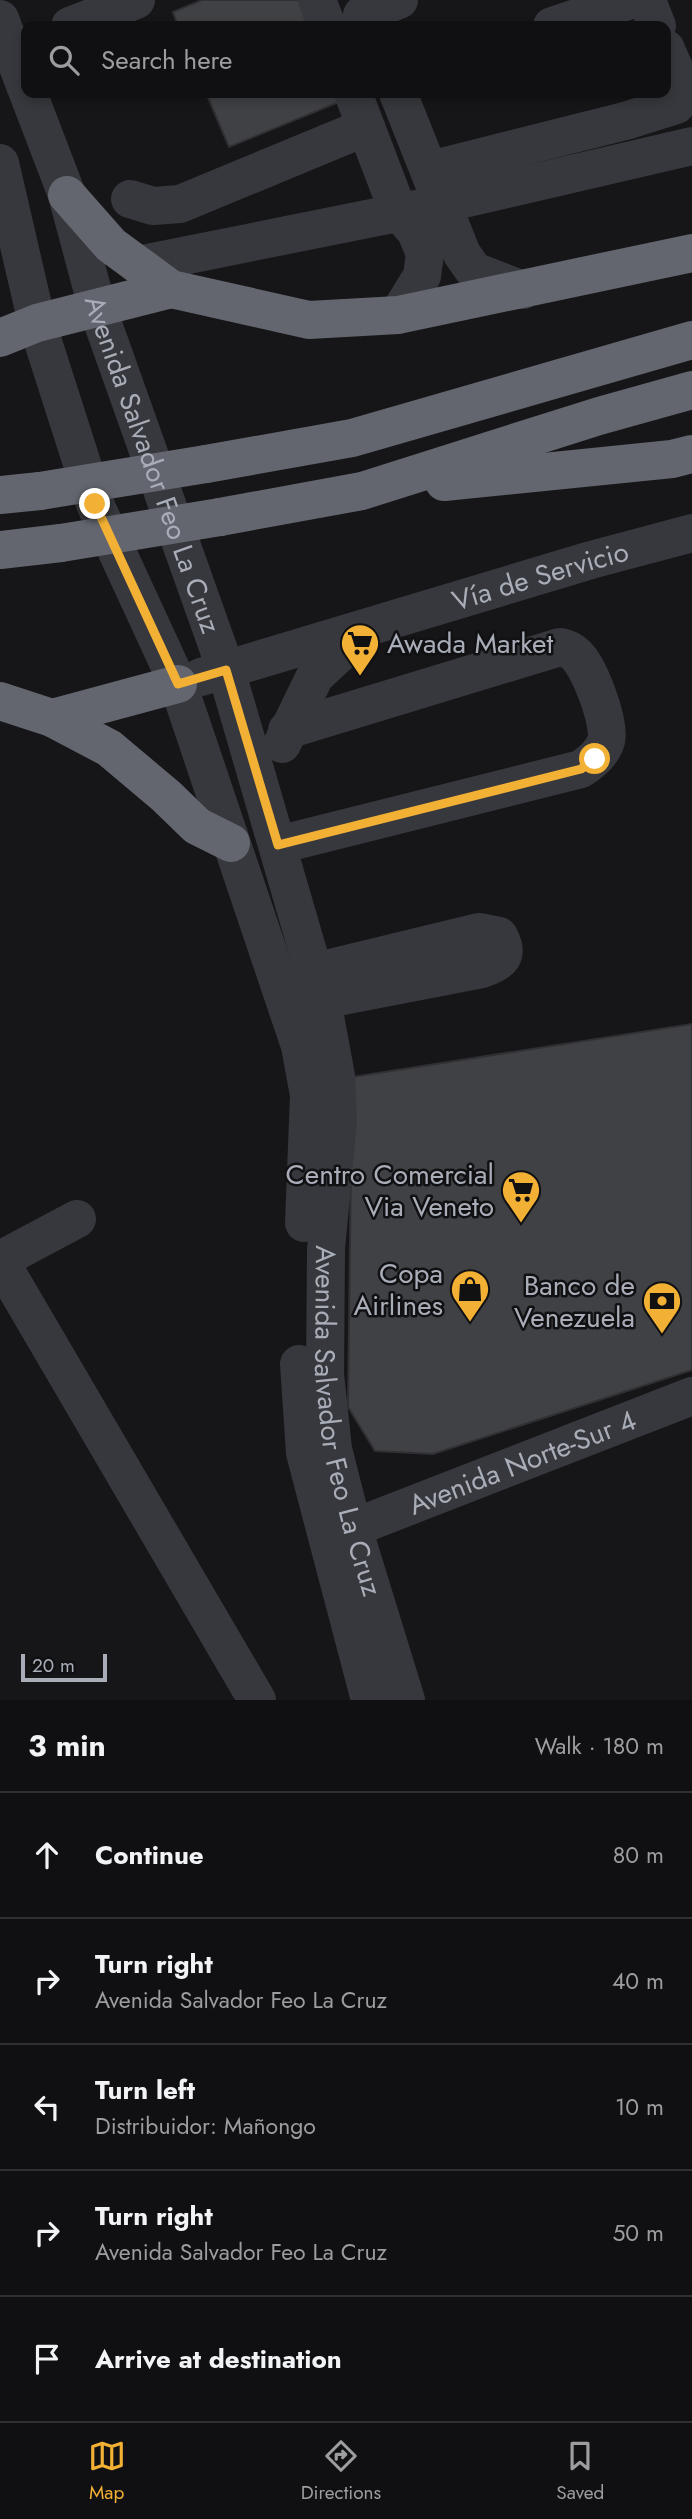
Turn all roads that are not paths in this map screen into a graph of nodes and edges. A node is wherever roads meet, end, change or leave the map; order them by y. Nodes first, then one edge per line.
1 (136, 0) edge
2 (317, 0) edge
3 (399, 0) edge
4 (631, 0) edge
5 (644, 0) edge
6 (352, 17) edge
7 (83, 21) edge
8 (567, 21) edge
9 (655, 21) edge
10 (13, 37) edge
11 (671, 62) edge
12 (21, 67) edge
13 (30, 98) edge
14 (400, 98) edge
15 (359, 110) edge
16 (625, 121) junction
17 (692, 146) edge
18 (639, 159) junction
19 (0, 163) edge
20 (436, 187) junction
21 (67, 195) junction
22 (130, 199) dead end
23 (398, 211) junction
24 (692, 253) edge
25 (138, 265) junction
26 (171, 289) junction
27 (523, 290) junction
28 (97, 307) junction
29 (398, 315) junction
30 (37, 323) junction
31 (0, 338) edge
32 (692, 340) edge
33 (692, 390) edge
34 (692, 454) edge
35 (362, 491) junction
36 (0, 495) edge
37 (692, 533) edge
38 (0, 551) edge
39 (369, 626) junction
40 (226, 670) junction
41 (178, 684) junction
42 (0, 701) edge
43 (52, 718) junction
44 (288, 730) junction
45 (265, 800) junction
46 (230, 843) junction
47 (278, 845) junction
48 (77, 1219) dead end
49 (0, 1260) edge
50 (692, 1396) edge
51 (340, 1534) junction
52 (257, 1700) edge
53 (370, 1700) edge
54 (406, 1700) edge

1 - 7 street
2 - 6 street
3 - 6 street
4 - 8 street
5 - 9 street
10 - 12 street, Avenida Salvador Feo La Cruz
11 - 16 street
13 - 21 street, Avenida Salvador Feo La Cruz
14 - 20 street
15 - 22 street
15 - 23 street
16 - 18 street
16 - 20 street
17 - 18 street
18 - 20 street
19 - 30 street, Avenida Salvador Feo La Cruz
20 - 23 street
20 - 27 street
21 - 25 highway
21 - 28 street, Avenida Salvador Feo La Cruz
23 - 25 street
23 - 29 street
24 - 27 highway
25 - 26 highway
26 - 28 highway
26 - 29 highway
27 - 29 highway
28 - 30 highway
28 - 40 street, Avenida Salvador Feo La Cruz
30 - 31 highway
30 - 41 street, Avenida Salvador Feo La Cruz
32 - 36 highway, bridge
33 - 35 highway
34 - 35 highway
35 - 38 highway, bridge
37 - 39 street, Vía de Servicio
39 - 40 street, Vía de Servicio
39 - 44 street
40 - 41 street, Vía de Servicio
40 - 45 street, Avenida Salvador Feo La Cruz
41 - 43 highway
41 - 46 street, Avenida Salvador Feo La Cruz
42 - 43 highway
43 - 46 highway
44 - 45 street
44 - 47 street
45 - 47 street, Avenida Salvador Feo La Cruz
46 - 51 street, Avenida Salvador Feo La Cruz
47 - 51 street, Avenida Salvador Feo La Cruz
48 - 49 street
49 - 52 street
50 - 51 street, Avenida Norte-Sur 4
51 - 53 street, Avenida Salvador Feo La Cruz
51 - 54 street, Avenida Salvador Feo La Cruz

